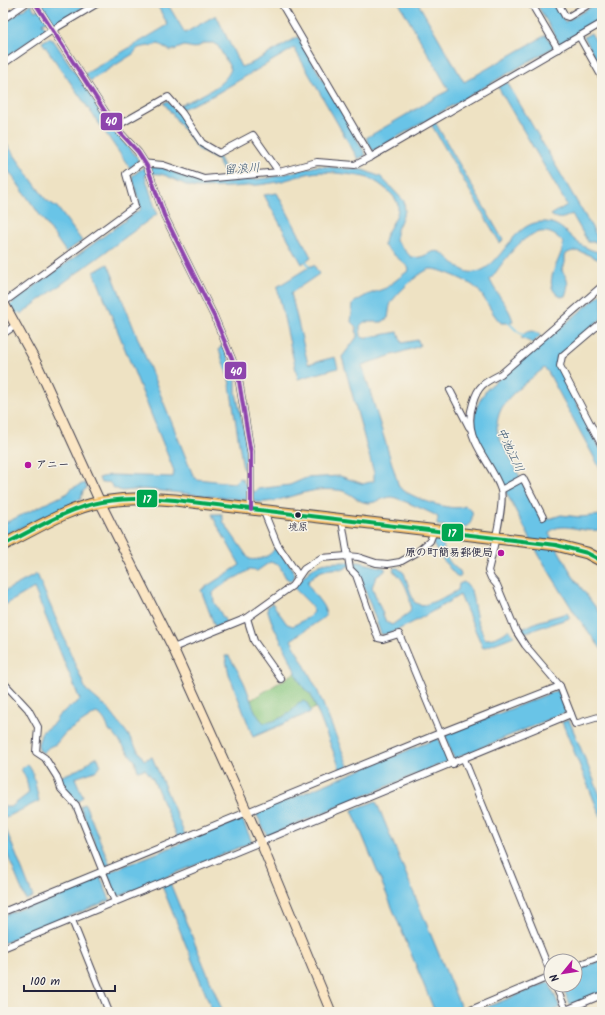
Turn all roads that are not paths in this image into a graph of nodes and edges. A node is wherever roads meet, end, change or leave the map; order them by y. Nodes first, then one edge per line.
1 (26, 3) edge
2 (98, 3) edge
3 (281, 3) edge
4 (531, 3) edge
5 (558, 3) edge
6 (591, 3) edge
7 (36, 5) edge
8 (3, 19) edge
9 (602, 23) edge
10 (51, 31) junction
11 (579, 36) junction
12 (558, 49) junction
13 (3, 64) edge
14 (602, 77) edge
15 (115, 127) junction
16 (371, 157) junction
17 (146, 164) junction
18 (279, 172) junction
19 (602, 286) edge
20 (3, 303) edge
21 (12, 317) junction
22 (602, 322) edge
23 (3, 334) edge
24 (450, 390) dead end
25 (469, 429) junction
26 (602, 446) edge
27 (501, 490) junction
28 (100, 502) junction
29 (251, 506) junction
30 (264, 512) junction
31 (543, 517) dead end
32 (342, 521) junction
33 (438, 532) junction
34 (495, 538) junction
35 (3, 545) edge
36 (348, 559) junction
37 (602, 561) edge
38 (298, 575) junction
39 (247, 618) junction
40 (173, 648) junction
41 (281, 679) dead end
42 (3, 682) edge
43 (560, 686) junction
44 (566, 716) junction
45 (602, 716) edge
46 (440, 733) junction
47 (464, 759) junction
48 (453, 764) junction
49 (248, 813) junction
50 (261, 843) junction
51 (102, 871) junction
52 (115, 902) junction
53 (3, 912) edge
54 (72, 920) junction
55 (3, 948) edge
56 (543, 955) edge
57 (602, 956) edge
58 (583, 963) edge
59 (543, 978) edge
60 (559, 993) edge
61 (602, 996) edge
62 (564, 1011) edge
63 (109, 1012) edge
64 (331, 1012) edge
65 (466, 1012) edge

1 - 8 street
2 - 10 street
3 - 16 street
4 - 12 street
5 - 6 street
7 - 10 street
9 - 11 street
10 - 13 street
10 - 15 street
11 - 12 street
11 - 14 street
12 - 16 street
15 - 17 street
15 - 18 street
16 - 18 street
17 - 18 street
17 - 20 street
17 - 29 street
19 - 25 street
20 - 21 street
21 - 23 street
21 - 28 street
22 - 26 street
24 - 25 street
25 - 27 street
27 - 31 street
27 - 34 street
28 - 29 highway
28 - 35 highway
28 - 40 street
29 - 30 highway
30 - 32 highway
30 - 38 street
32 - 33 highway
32 - 36 street
33 - 34 highway
33 - 36 street
34 - 37 highway
34 - 43 street
36 - 38 street
36 - 46 street
38 - 39 street
39 - 40 street
39 - 41 street
40 - 49 street
42 - 51 street
43 - 44 street
43 - 46 street
44 - 45 street
44 - 47 street
46 - 48 street
46 - 49 street
47 - 48 street
47 - 56 street
48 - 50 street
49 - 50 street
49 - 51 street
50 - 52 street
50 - 64 street
51 - 52 street
51 - 53 street
52 - 54 street
54 - 55 street
54 - 63 street
57 - 58 street
59 - 65 street
60 - 62 street
61 - 62 street

